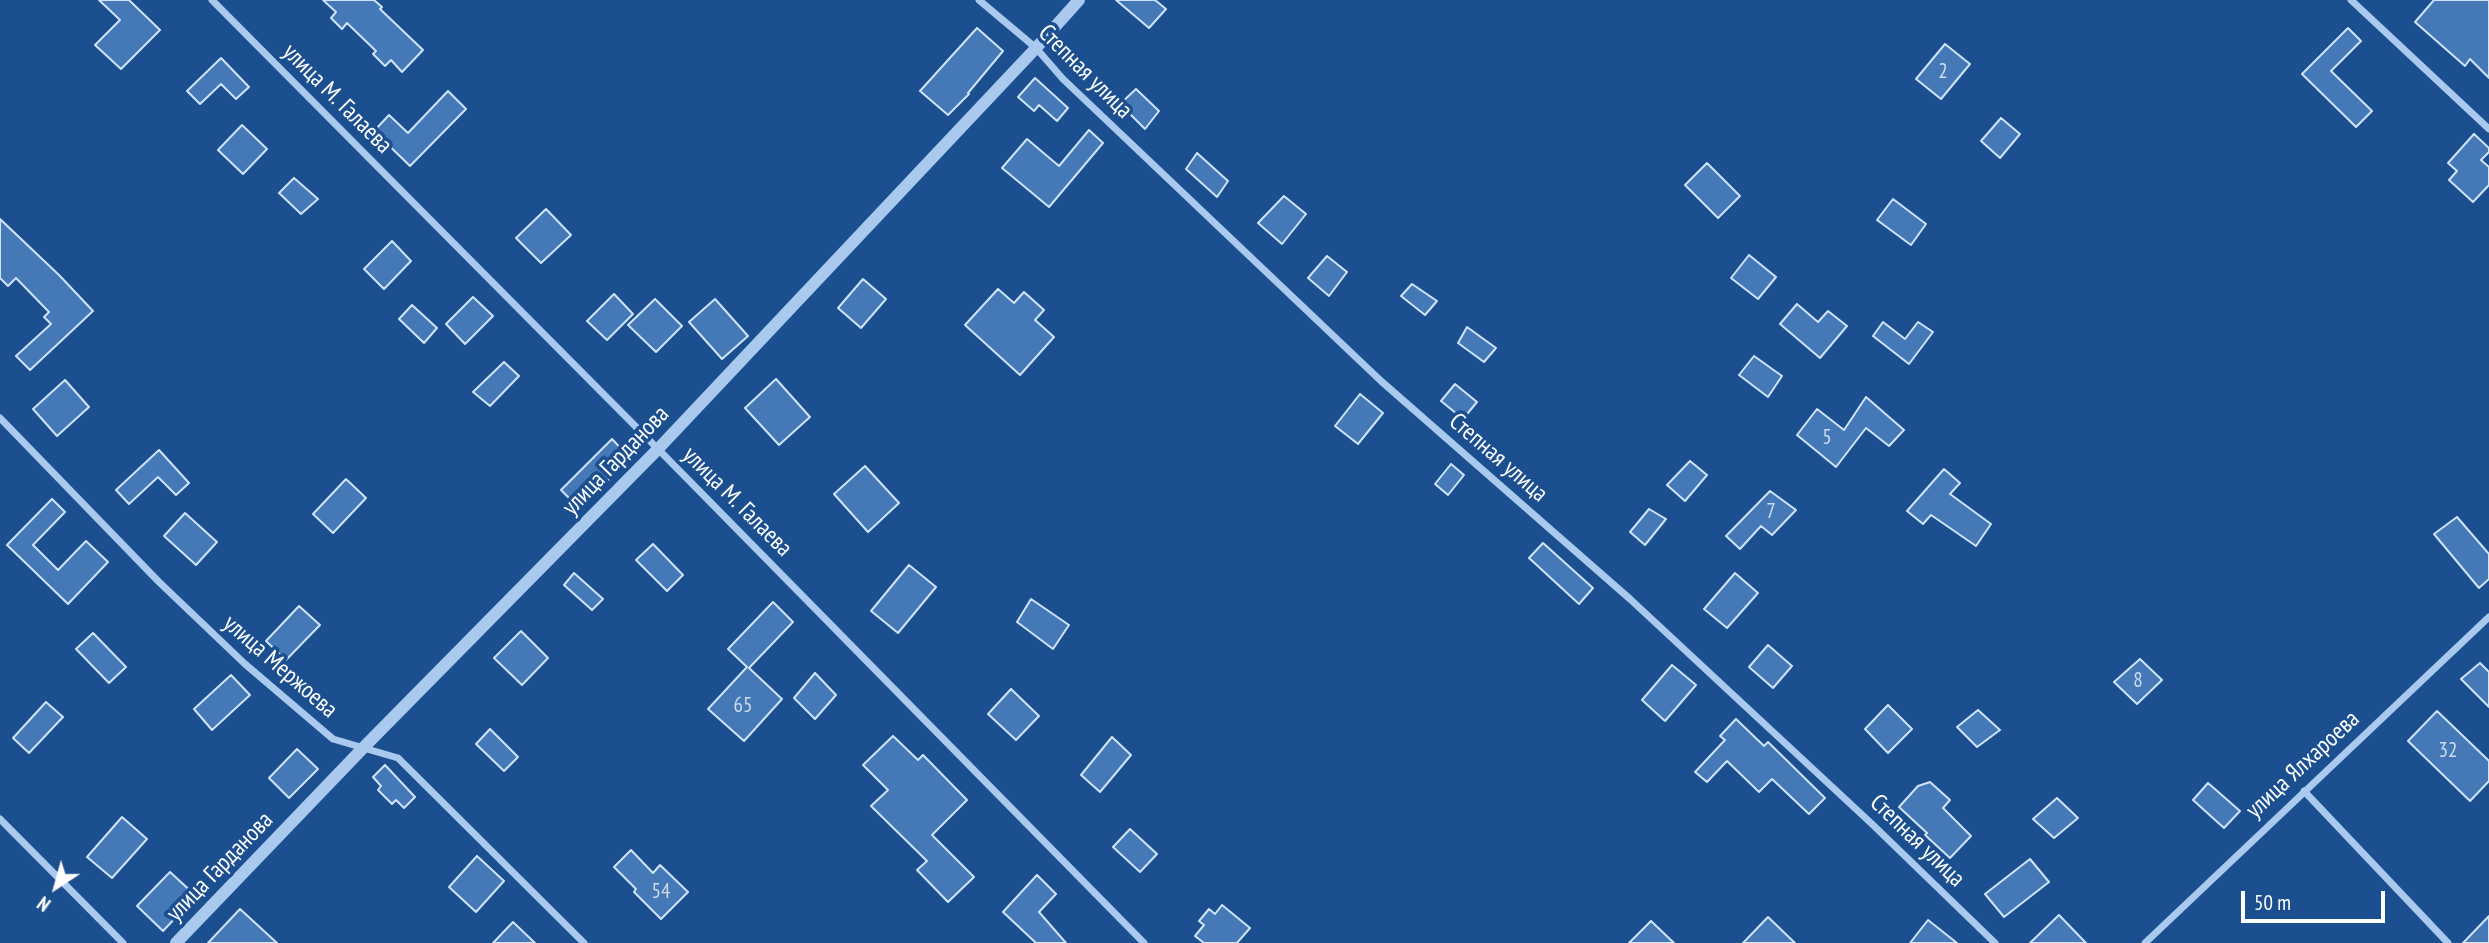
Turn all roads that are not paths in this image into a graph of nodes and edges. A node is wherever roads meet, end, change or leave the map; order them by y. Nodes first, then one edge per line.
1 (212, 0) edge
2 (979, 0) edge
3 (1079, 0) edge
4 (2351, 0) edge
5 (1037, 48) junction
6 (2489, 129) edge
7 (0, 418) edge
8 (658, 449) junction
9 (2489, 617) edge
10 (364, 747) junction
11 (2304, 790) junction
12 (0, 819) edge
13 (123, 943) edge
14 (176, 943) edge
15 (584, 943) edge
16 (1144, 943) edge
17 (1995, 943) edge
18 (2145, 943) edge
19 (2448, 943) edge

1 - 8 street, улица М. Галаева
2 - 5 street, Степная улица
3 - 5 street, улица Гарданова
4 - 6 street
5 - 8 street, улица Гарданова
5 - 17 street, Степная улица
7 - 10 street, улица Мержоева
8 - 10 street, улица Гарданова
8 - 16 street, улица М. Галаева
9 - 11 street, улица Ялхароева
10 - 14 street, улица Гарданова
10 - 15 street, улица Мержоева
11 - 18 street, улица Ялхароева
11 - 19 street
12 - 13 street

